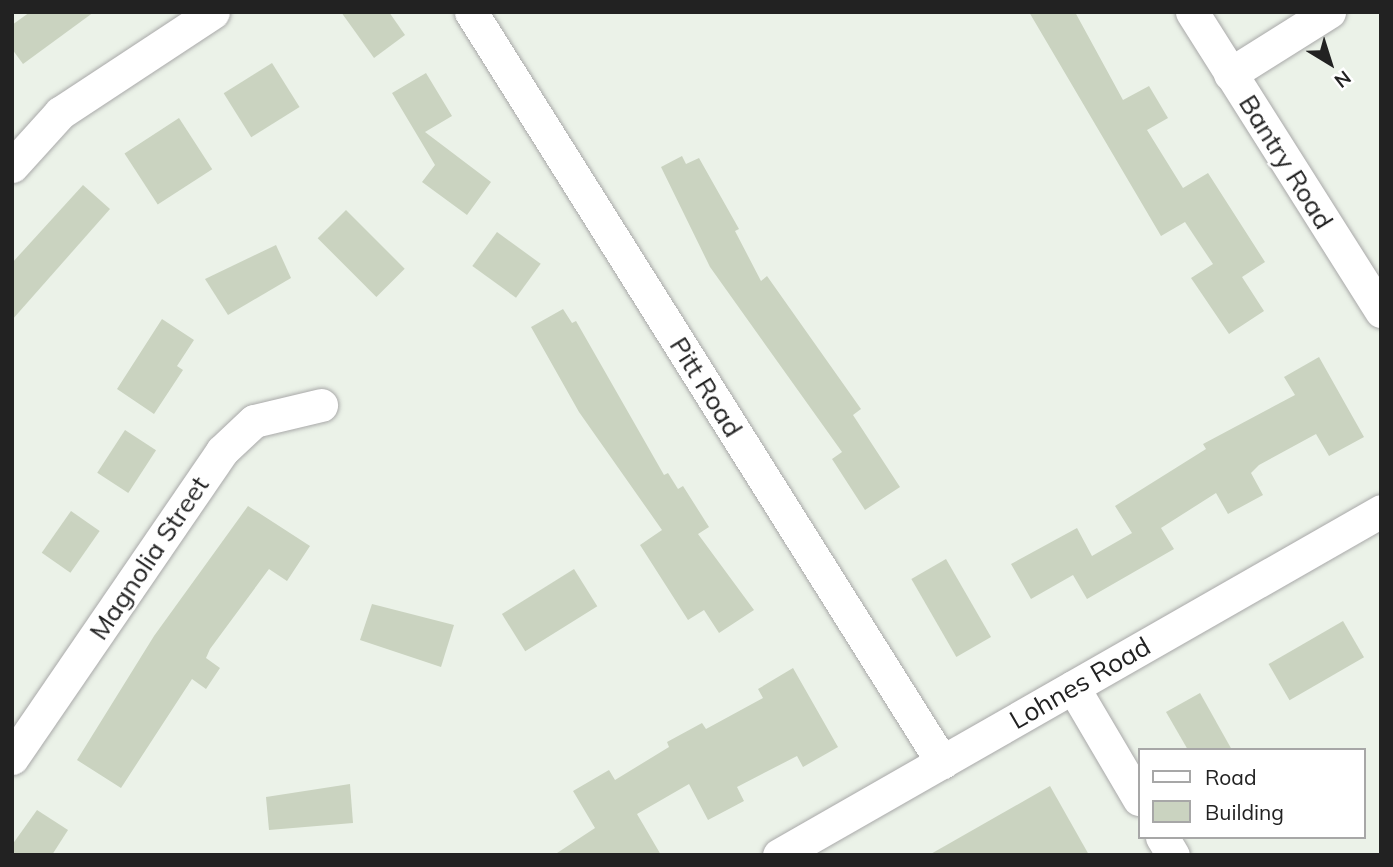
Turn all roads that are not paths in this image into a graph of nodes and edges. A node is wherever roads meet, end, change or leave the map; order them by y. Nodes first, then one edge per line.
1 (213, 12) edge
2 (471, 12) edge
3 (1192, 12) edge
4 (1329, 12) edge
5 (1230, 74) junction
6 (12, 166) edge
7 (1381, 310) edge
8 (321, 405) dead end
9 (1381, 511) edge
10 (1073, 687) junction
11 (12, 758) edge
12 (942, 762) junction
13 (1138, 797) edge
14 (1163, 839) edge
15 (779, 855) edge
16 (1173, 855) edge

1 - 6 street
2 - 12 street, Pitt Road
3 - 5 street, Bantry Road
4 - 5 street
5 - 7 street, Bantry Road
8 - 11 street, Magnolia Street
9 - 10 street, Lohnes Road
10 - 12 street, Lohnes Road
10 - 13 street
12 - 15 street, Lohnes Road
14 - 16 street

